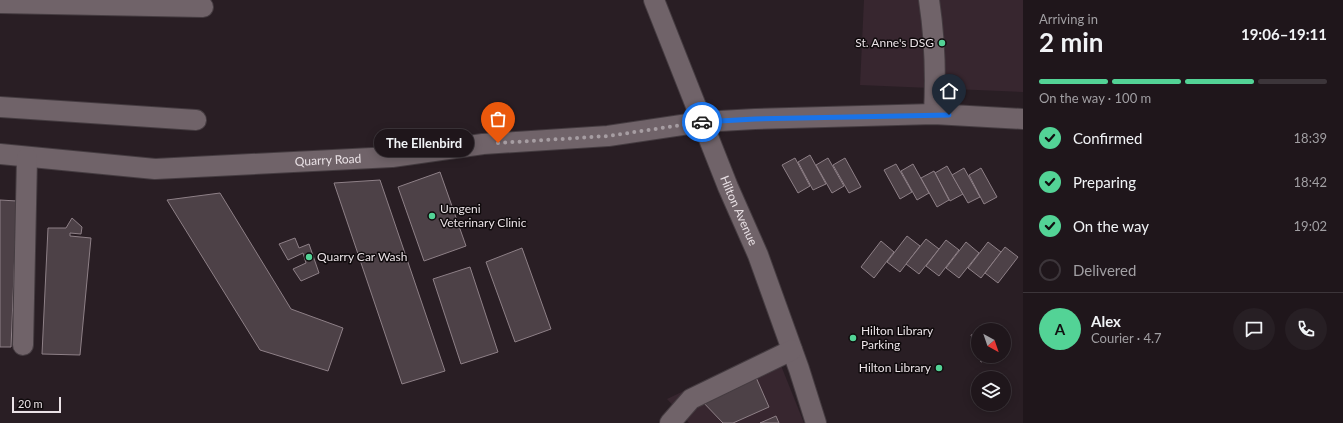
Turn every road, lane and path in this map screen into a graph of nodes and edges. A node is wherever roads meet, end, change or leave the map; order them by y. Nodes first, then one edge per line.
1 (654, 0) edge
2 (929, 0) edge
3 (0, 3) edge
4 (204, 7) dead end
5 (0, 107) edge
6 (934, 114) junction
7 (1023, 119) edge
8 (196, 120) dead end
9 (702, 122) junction
10 (0, 154) edge
11 (27, 158) junction
12 (23, 345) dead end
13 (792, 350) junction
14 (670, 423) edge
15 (816, 423) edge

1 - 9 street, Hilton Avenue
2 - 6 street
3 - 4 street
5 - 8 street
6 - 7 street, Quarry Road
6 - 9 street, Quarry Road
9 - 11 street, Quarry Road
9 - 13 street, Hilton Avenue
10 - 11 street, Quarry Road
11 - 12 street
13 - 14 street
13 - 15 street, Hilton Avenue

